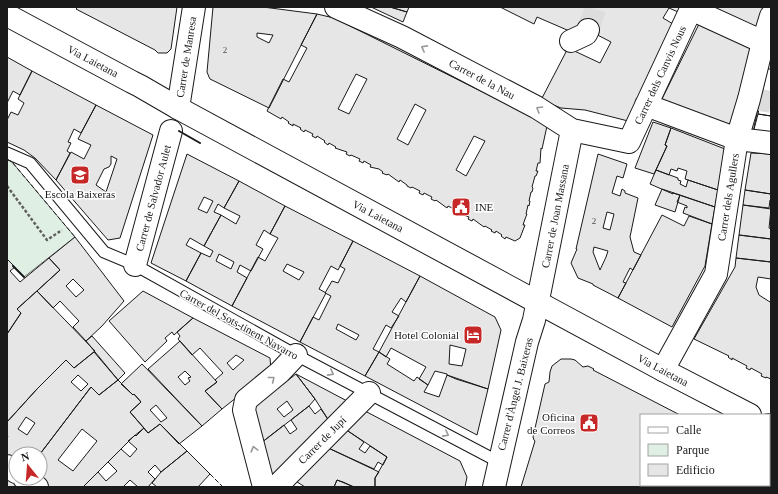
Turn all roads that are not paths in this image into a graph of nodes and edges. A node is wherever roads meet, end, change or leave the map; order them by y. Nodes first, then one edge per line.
1 (194, 7) edge
2 (336, 7) edge
3 (691, 8) edge
4 (7, 15) edge
5 (771, 16) edge
6 (767, 42) edge
7 (646, 105) junction
8 (178, 108) junction
9 (572, 130) junction
10 (171, 131) dead end
11 (737, 139) junction
12 (629, 142) joint
13 (771, 143) edge
14 (7, 153) edge
15 (135, 265) junction
16 (537, 302) junction
17 (296, 355) junction
18 (662, 370) junction
19 (369, 393) junction
20 (748, 414) edge
21 (499, 462) junction
22 (264, 487) edge
23 (276, 487) edge
24 (494, 487) edge

1 - 8 street, Carrer de Manresa
9 -> 2 street, Carrer de la Nau
3 - 6 street
3 - 7 street, Carrer dels Canvis Nous
4 - 8 street, Via Laietana
5 - 6 street, Carrer dels Agullers
6 - 11 street, Carrer dels Agullers
7 - 11 street
7 - 12 street, Carrer dels Canvis Nous
8 - 16 street, Via Laietana
9 - 12 street, Carrer de la Nau
9 - 16 street, Carrer de Joan Massana
10 - 15 street, Carrer de Salvador Aulet
11 - 13 street
11 - 18 street, Carrer dels Agullers
14 - 15 lane, Carrer del Sots-tinent Navarro
15 - 17 lane, Carrer del Sots-tinent Navarro
16 - 18 street, Via Laietana
16 - 21 street, Carrer d'Àngel J. Baixeras
17 -> 19 lane, Carrer del Sots-tinent Navarro
22 -> 17 street
18 - 20 street, Via Laietana
19 -> 21 lane, Carrer del Sots-tinent Navarro
19 - 23 street, Carrer de Jupí
21 - 24 street, Carrer d'Àngel J. Baixeras

